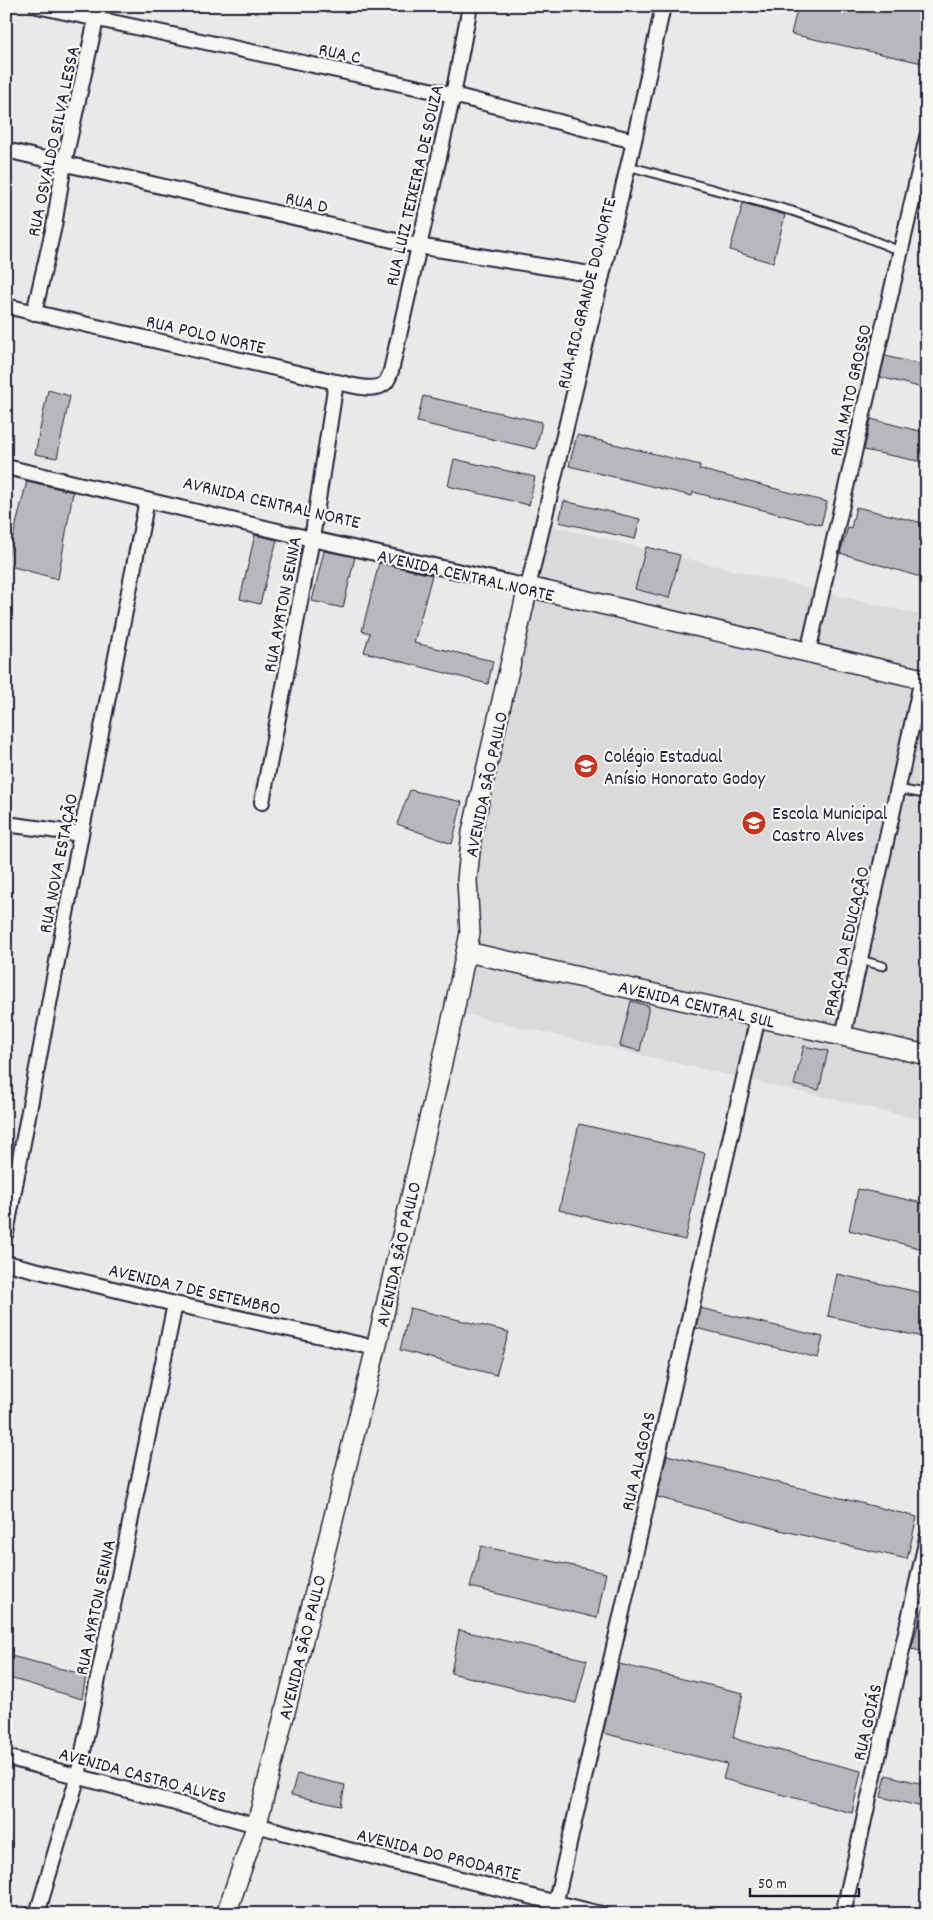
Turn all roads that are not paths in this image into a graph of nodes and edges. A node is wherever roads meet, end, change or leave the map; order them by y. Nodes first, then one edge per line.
1 (37, 6) edge
2 (470, 6) edge
3 (663, 6) edge
4 (672, 6) edge
5 (98, 13) edge
6 (453, 95) junction
7 (927, 137) edge
8 (634, 141) junction
9 (6, 150) edge
10 (64, 163) junction
11 (631, 167) junction
12 (418, 246) junction
13 (900, 251) junction
14 (602, 276) junction
15 (6, 306) edge
16 (34, 313) junction
17 (391, 371) joint
18 (336, 382) junction
19 (6, 459) edge
20 (6, 467) edge
21 (147, 500) junction
22 (313, 535) junction
23 (530, 585) junction
24 (808, 652) junction
25 (925, 679) edge
26 (898, 789) junction
27 (919, 794) dead end
28 (262, 802) dead end
29 (6, 824) edge
30 (81, 834) junction
31 (467, 952) junction
32 (860, 960) junction
33 (882, 966) dead end
34 (758, 1017) junction
35 (843, 1036) junction
36 (927, 1055) edge
37 (6, 1233) edge
38 (6, 1263) edge
39 (175, 1304) junction
40 (376, 1348) junction
41 (927, 1538) edge
42 (6, 1757) edge
43 (78, 1776) junction
44 (263, 1826) junction
45 (554, 1908) edge
46 (37, 1914) edge
47 (226, 1914) edge
48 (601, 1914) edge
49 (843, 1914) edge

1 - 5 street, RUA C
2 - 6 street, RUA LUIZ TEIXEIRA DE SOUZA
3 - 8 street, RUA RIO GRANDE DO NORTE
4 - 11 street, RUA RIO GRANDE DO NORTE
5 - 6 street, RUA C
5 - 10 street, RUA OSVALDO SILVA LESSA
6 - 8 street, RUA C
6 - 12 street, RUA LUIZ TEIXEIRA DE SOUZA
7 - 13 street, RUA MATO GROSSO
8 - 11 street, RUA RIO GRANDE DO NORTE
9 - 10 street, RUA D
10 - 12 street, RUA D
10 - 16 street, RUA OSVALDO SILVA LESSA
11 - 13 lane
11 - 14 street, RUA RIO GRANDE DO NORTE
11 - 23 street, RUA RIO GRANDE DO NORTE
12 - 14 street, RUA D
12 - 17 street, RUA LUIZ TEIXEIRA DE SOUZA
13 - 24 street, RUA MATO GROSSO
14 - 23 street, RUA RIO GRANDE DO NORTE
15 - 16 street, RUA POLO NORTE
16 - 18 street, RUA POLO NORTE
17 - 18 street, RUA POLO NORTE
18 - 22 street, RUA AYRTON SENNA
19 - 22 street, AVRNIDA CENTRAL NORTE
20 - 21 street, AVENIDA CENTRAL NORTE
21 - 22 street, AVENIDA CENTRAL NORTE
21 - 30 street, RUA NOVA ESTAÇÃO
22 - 23 street, AVENIDA CENTRAL NORTE
22 - 28 street, RUA AYRTON SENNA
23 - 24 main road, AVENIDA CENTRAL NORTE
23 - 31 main road, AVENIDA SÃO PAULO
24 - 25 main road, AVENIDA CENTRAL NORTE
25 - 26 street, PRAÇA DA EDUCAÇÃO
26 - 27 lane
26 - 32 street, PRAÇA DA EDUCAÇÃO
29 - 30 street
30 - 37 street, RUA NOVA ESTAÇÃO
31 - 34 main road, AVENIDA CENTRAL SUL
31 - 40 main road, AVENIDA SÃO PAULO
32 - 33 lane
32 - 35 street, PRAÇA DA EDUCAÇÃO
34 - 35 main road, AVENIDA CENTRAL SUL
34 - 45 street, RUA ALAGOAS
35 - 36 main road, AVENIDA CENTRAL SUL
38 - 39 street, AVENIDA 7 DE SETEMBRO
39 - 40 street, AVENIDA 7 DE SETEMBRO
39 - 43 street, RUA AYRTON SENNA
40 - 44 main road, AVENIDA SÃO PAULO
41 - 49 street, RUA GOIÁS
42 - 43 street, AVENIDA CASTRO ALVES
43 - 44 street, AVENIDA CASTRO ALVES
43 - 46 street, RUA AYRTON SENNA
44 - 45 street, AVENIDA DO PRODARTE
44 - 47 main road, AVENIDA SÃO PAULO
45 - 48 street, AVENIDA DO PRODARTE

